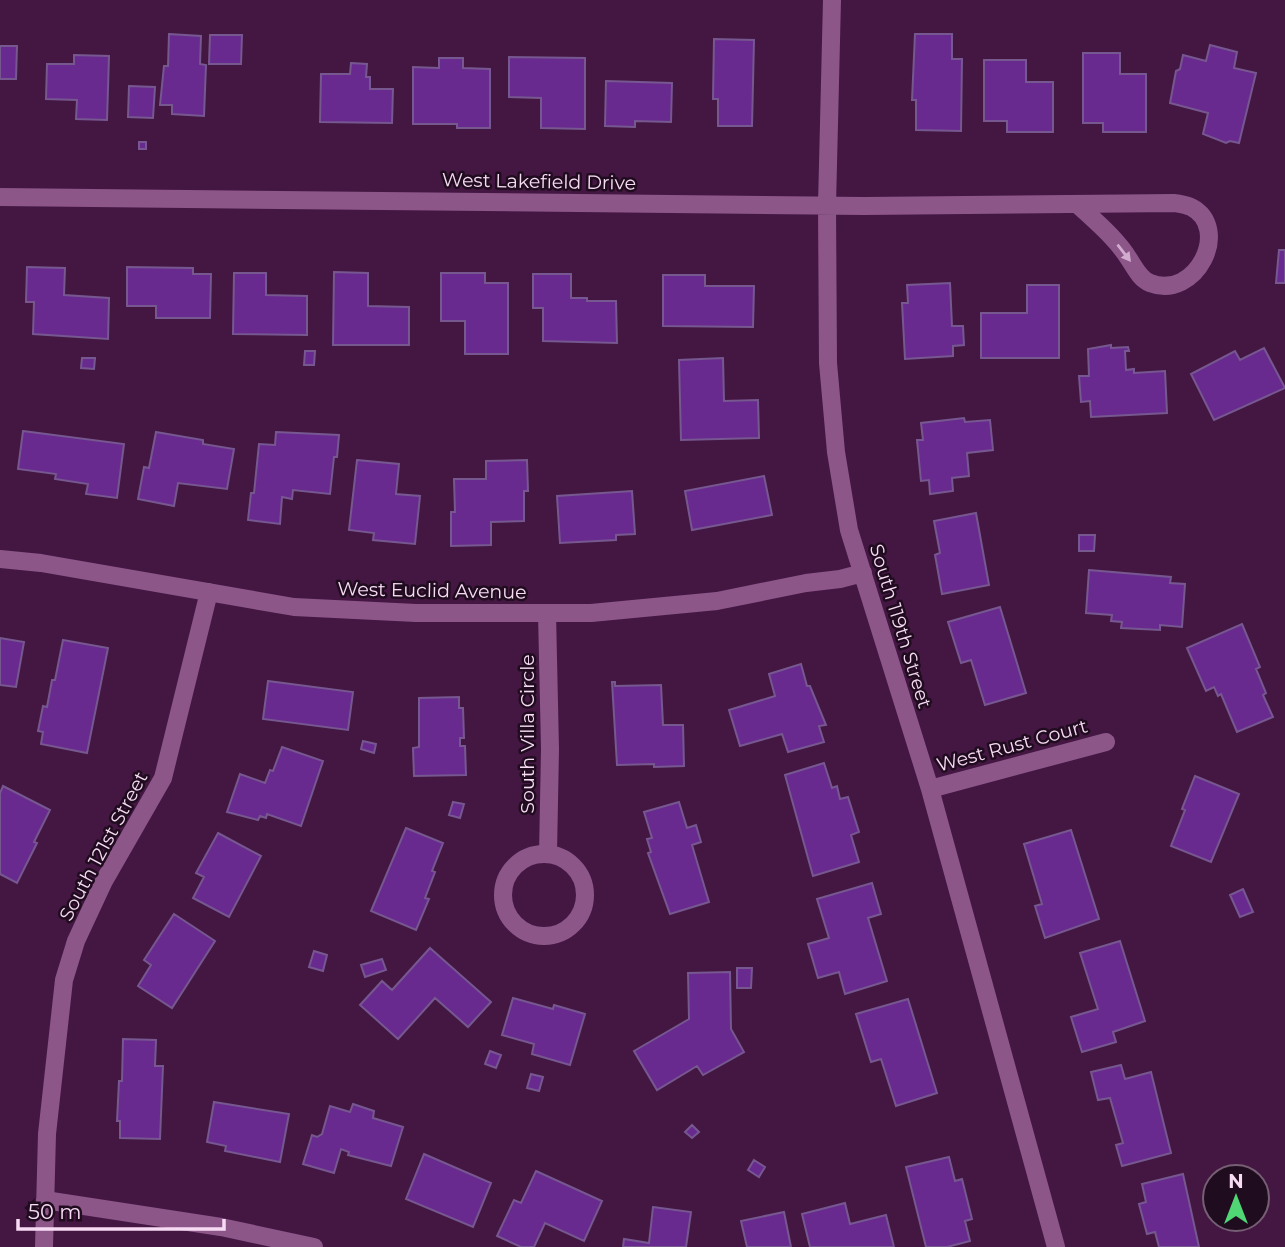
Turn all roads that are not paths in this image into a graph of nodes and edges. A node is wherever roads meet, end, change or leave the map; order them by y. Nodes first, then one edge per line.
1 (832, 0) edge
2 (0, 197) edge
3 (1077, 204) junction
4 (827, 205) junction
5 (0, 559) edge
6 (863, 573) junction
7 (209, 592) junction
8 (547, 614) junction
9 (1106, 742) dead end
10 (930, 789) junction
11 (548, 854) junction
12 (45, 1200) junction
13 (44, 1247) edge
14 (314, 1247) edge
15 (1056, 1247) edge

1 - 4 street, South 119th Street
2 - 4 street, West Lakefield Drive
3 -> 3 street, West Lakefield Drive
3 - 4 street, West Lakefield Drive
4 - 6 street, South 119th Street
5 - 7 street, West Euclid Avenue
6 - 8 street, West Euclid Avenue
6 - 10 street, South 119th Street
7 - 8 street, West Euclid Avenue
7 - 12 street, South 121st Street
8 - 11 street, South Villa Circle
9 - 10 street, West Rust Court
10 - 15 street, South 119th Street
11 - 11 street
12 - 13 street, South 121st Street
12 - 14 street

